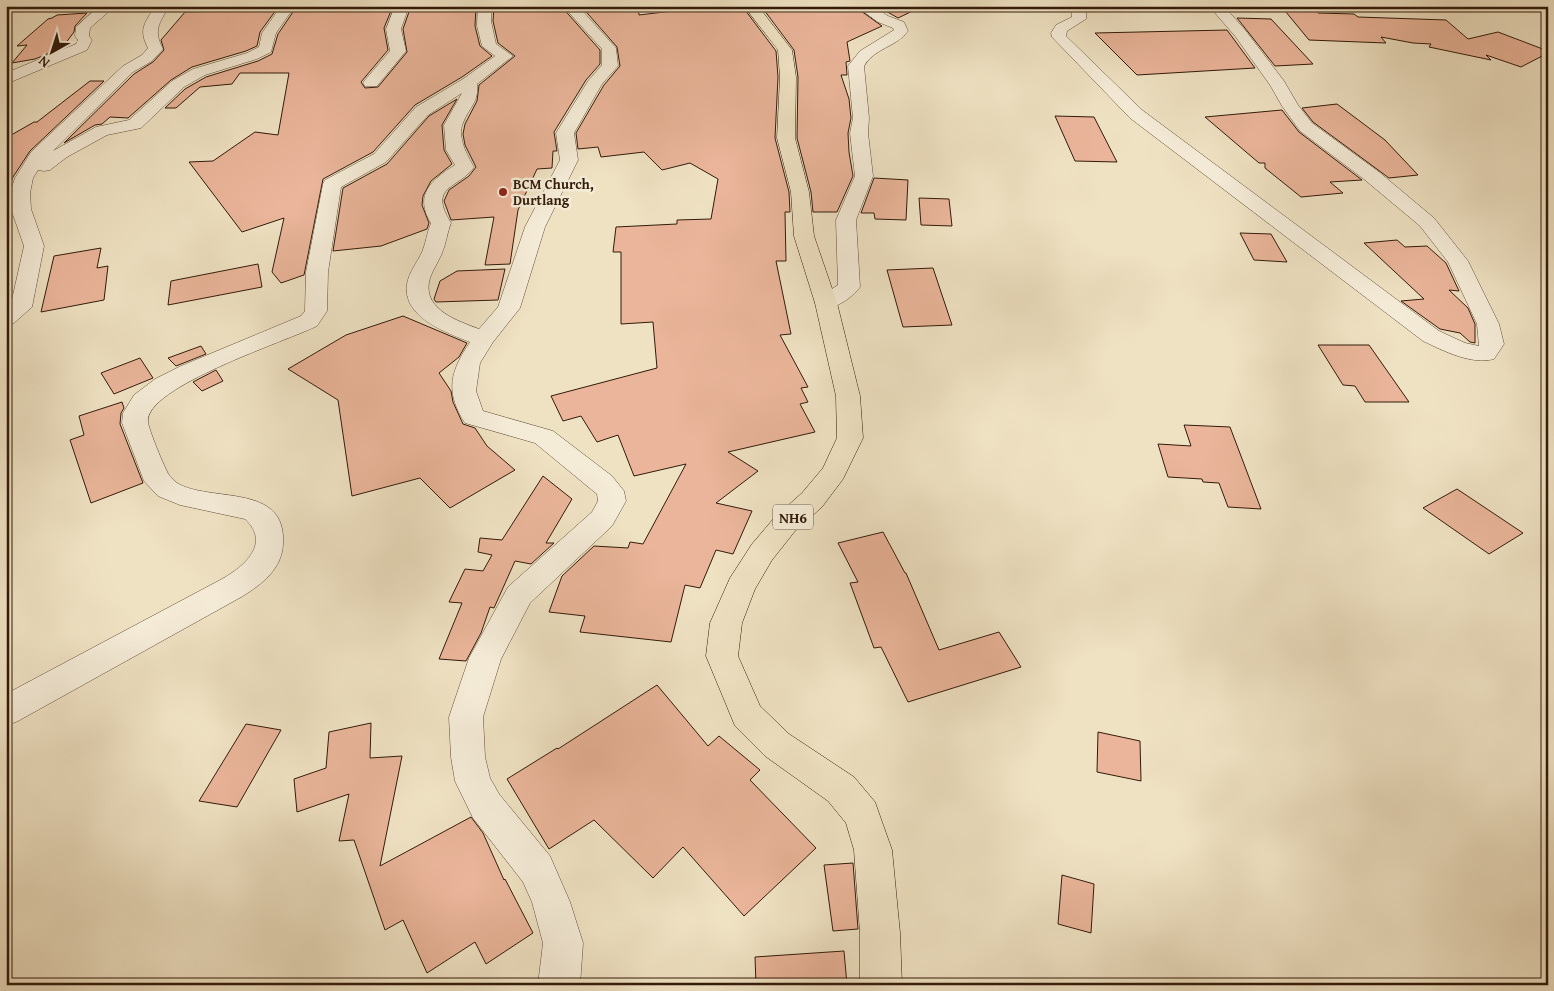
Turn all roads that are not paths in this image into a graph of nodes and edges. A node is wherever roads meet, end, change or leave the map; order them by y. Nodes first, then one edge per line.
1 (108, 6) edge
2 (162, 6) edge
3 (288, 6) edge
4 (402, 6) edge
5 (485, 6) edge
6 (570, 6) edge
7 (751, 6) edge
8 (863, 6) edge
9 (1074, 6) edge
10 (1216, 6) edge
11 (6, 79) edge
12 (470, 82) junction
13 (371, 83) dead end
14 (20, 193) junction
15 (826, 303) junction
16 (6, 318) edge
17 (484, 339) junction
18 (6, 711) edge
19 (559, 985) edge
20 (881, 985) edge

1 - 11 street
2 - 14 street
3 - 14 street
4 - 13 street
5 - 12 street
6 - 17 street
7 - 15 highway, NH6
8 - 15 street
9 - 10 street
12 - 17 street
12 - 18 street
14 - 16 street
15 - 20 highway, NH6
17 - 19 street

